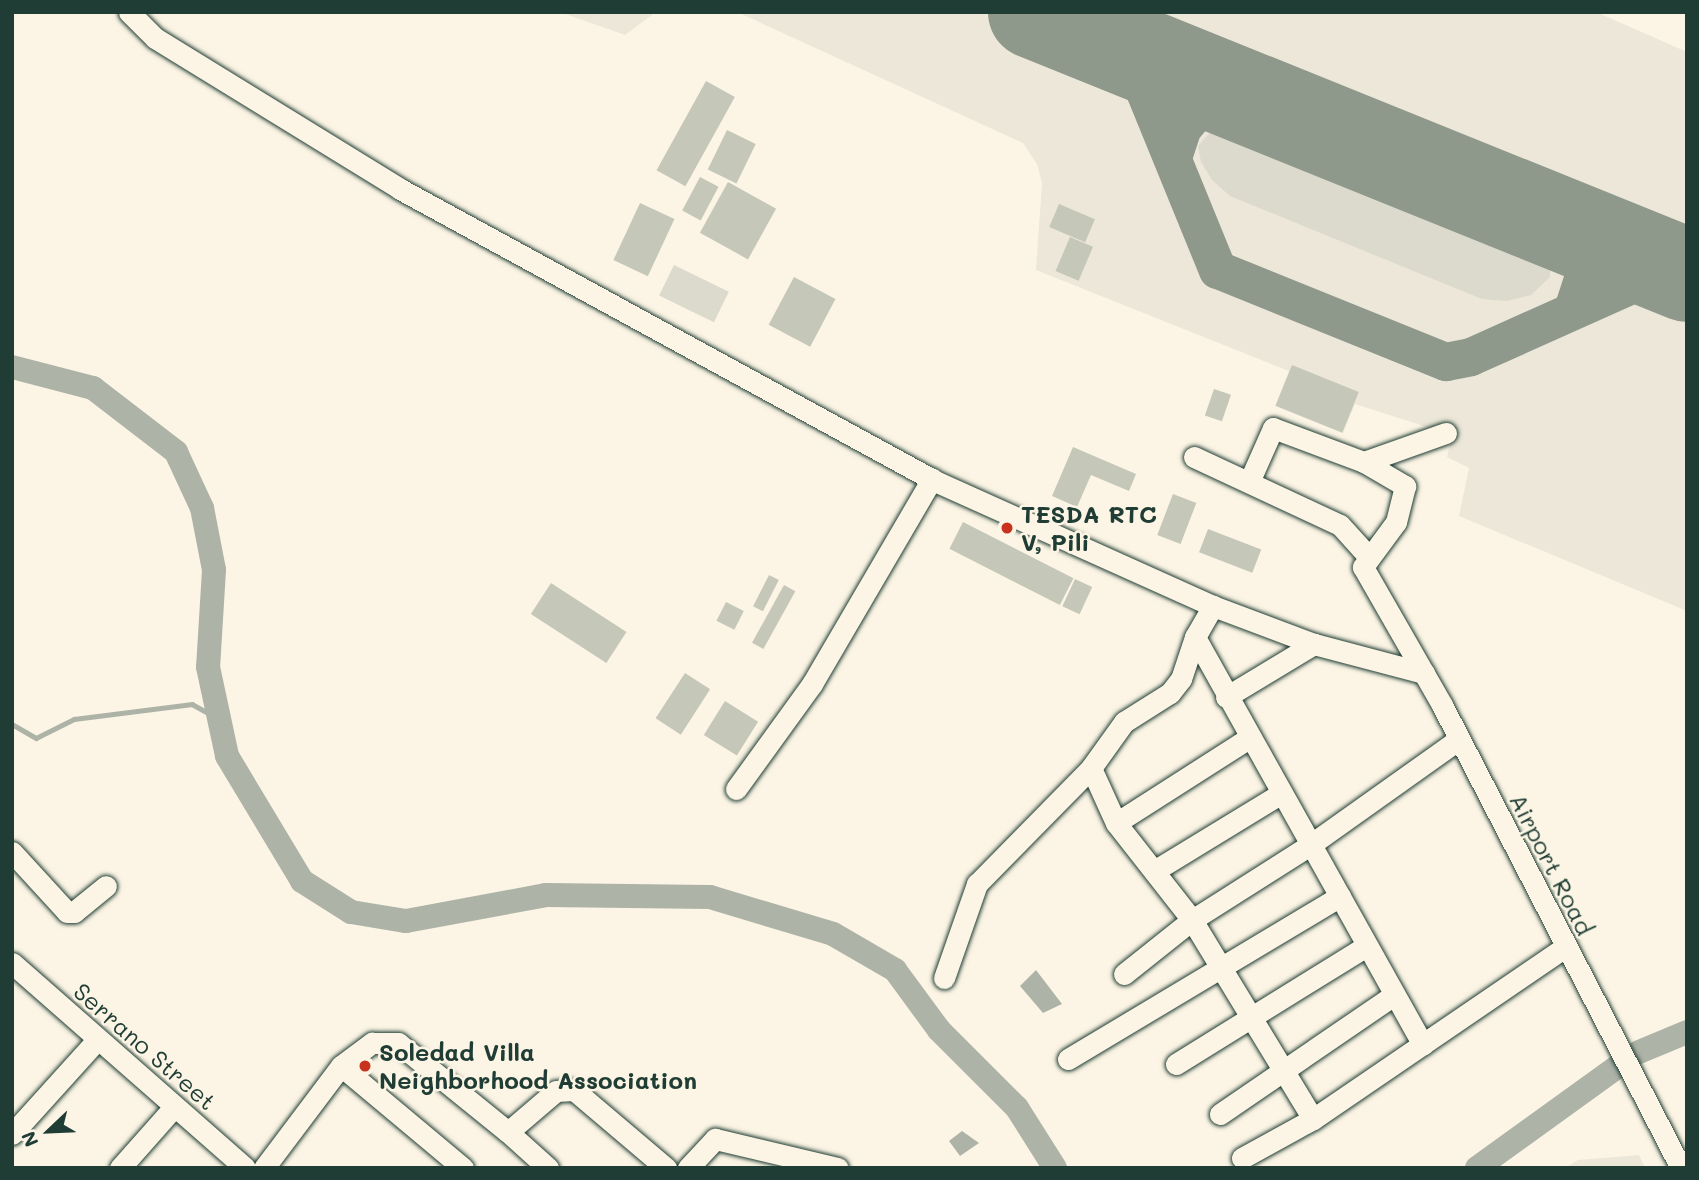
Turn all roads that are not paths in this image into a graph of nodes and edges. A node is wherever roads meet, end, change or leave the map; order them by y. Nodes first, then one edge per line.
1 (129, 12) edge
2 (1446, 433) dead end
3 (1194, 457) dead end
4 (1364, 462) junction
5 (932, 479) junction
6 (1248, 482) junction
7 (1368, 556) junction
8 (1213, 606) junction
9 (1195, 637) junction
10 (1314, 644) junction
11 (1424, 673) junction
12 (1226, 697) junction
13 (1249, 738) junction
14 (1459, 739) junction
15 (1091, 768) junction
16 (736, 789) dead end
17 (1280, 794) junction
18 (1116, 823) junction
19 (1310, 845) junction
20 (12, 852) edge
21 (1154, 871) junction
22 (106, 886) dead end
23 (1340, 896) junction
24 (1192, 920) junction
25 (1366, 946) junction
26 (1565, 947) junction
27 (12, 963) edge
28 (1222, 970) junction
29 (1124, 974) dead end
30 (944, 978) dead end
31 (1394, 995) junction
32 (1253, 1019) junction
33 (97, 1040) junction
34 (1423, 1045) junction
35 (1068, 1059) dead end
36 (1176, 1064) dead end
37 (341, 1066) junction
38 (1284, 1071) junction
39 (174, 1107) junction
40 (1220, 1114) dead end
41 (1313, 1119) junction
42 (15, 1126) edge
43 (508, 1132) junction
44 (1242, 1158) dead end
45 (120, 1168) edge
46 (245, 1168) edge
47 (264, 1168) edge
48 (463, 1168) edge
49 (548, 1168) edge
50 (666, 1168) edge
51 (688, 1168) edge
52 (838, 1168) edge
53 (1681, 1168) edge

1 - 5 street
2 - 4 street
3 - 6 street
4 - 6 street
4 - 7 street
5 - 8 street
5 - 16 street
6 - 7 street
7 - 11 street, Airport Road
8 - 9 street
8 - 10 street
9 - 12 street
9 - 15 street
10 - 11 street
10 - 12 street
11 - 14 street, Airport Road
12 - 13 street
13 - 17 street
13 - 18 street
14 - 19 street
14 - 26 street, Airport Road
15 - 18 street
15 - 30 street
17 - 19 street
17 - 21 street
18 - 21 street
19 - 23 street
19 - 24 street
20 - 22 street
21 - 24 street
23 - 25 street
23 - 28 street
24 - 28 street
24 - 29 street
25 - 31 street
25 - 32 street
26 - 34 street
26 - 53 street, Airport Road
27 - 33 street, Serrano Street
28 - 32 street
28 - 35 street
31 - 34 street
31 - 38 street
32 - 36 street
32 - 38 street
33 - 39 street, Serrano Street
33 - 42 street
34 - 41 street
37 - 43 street
37 - 47 street
37 - 48 street
38 - 40 street
38 - 41 street
39 - 45 street
39 - 46 street, Serrano Street
41 - 44 street
43 - 49 street
43 - 50 street
51 - 52 street

